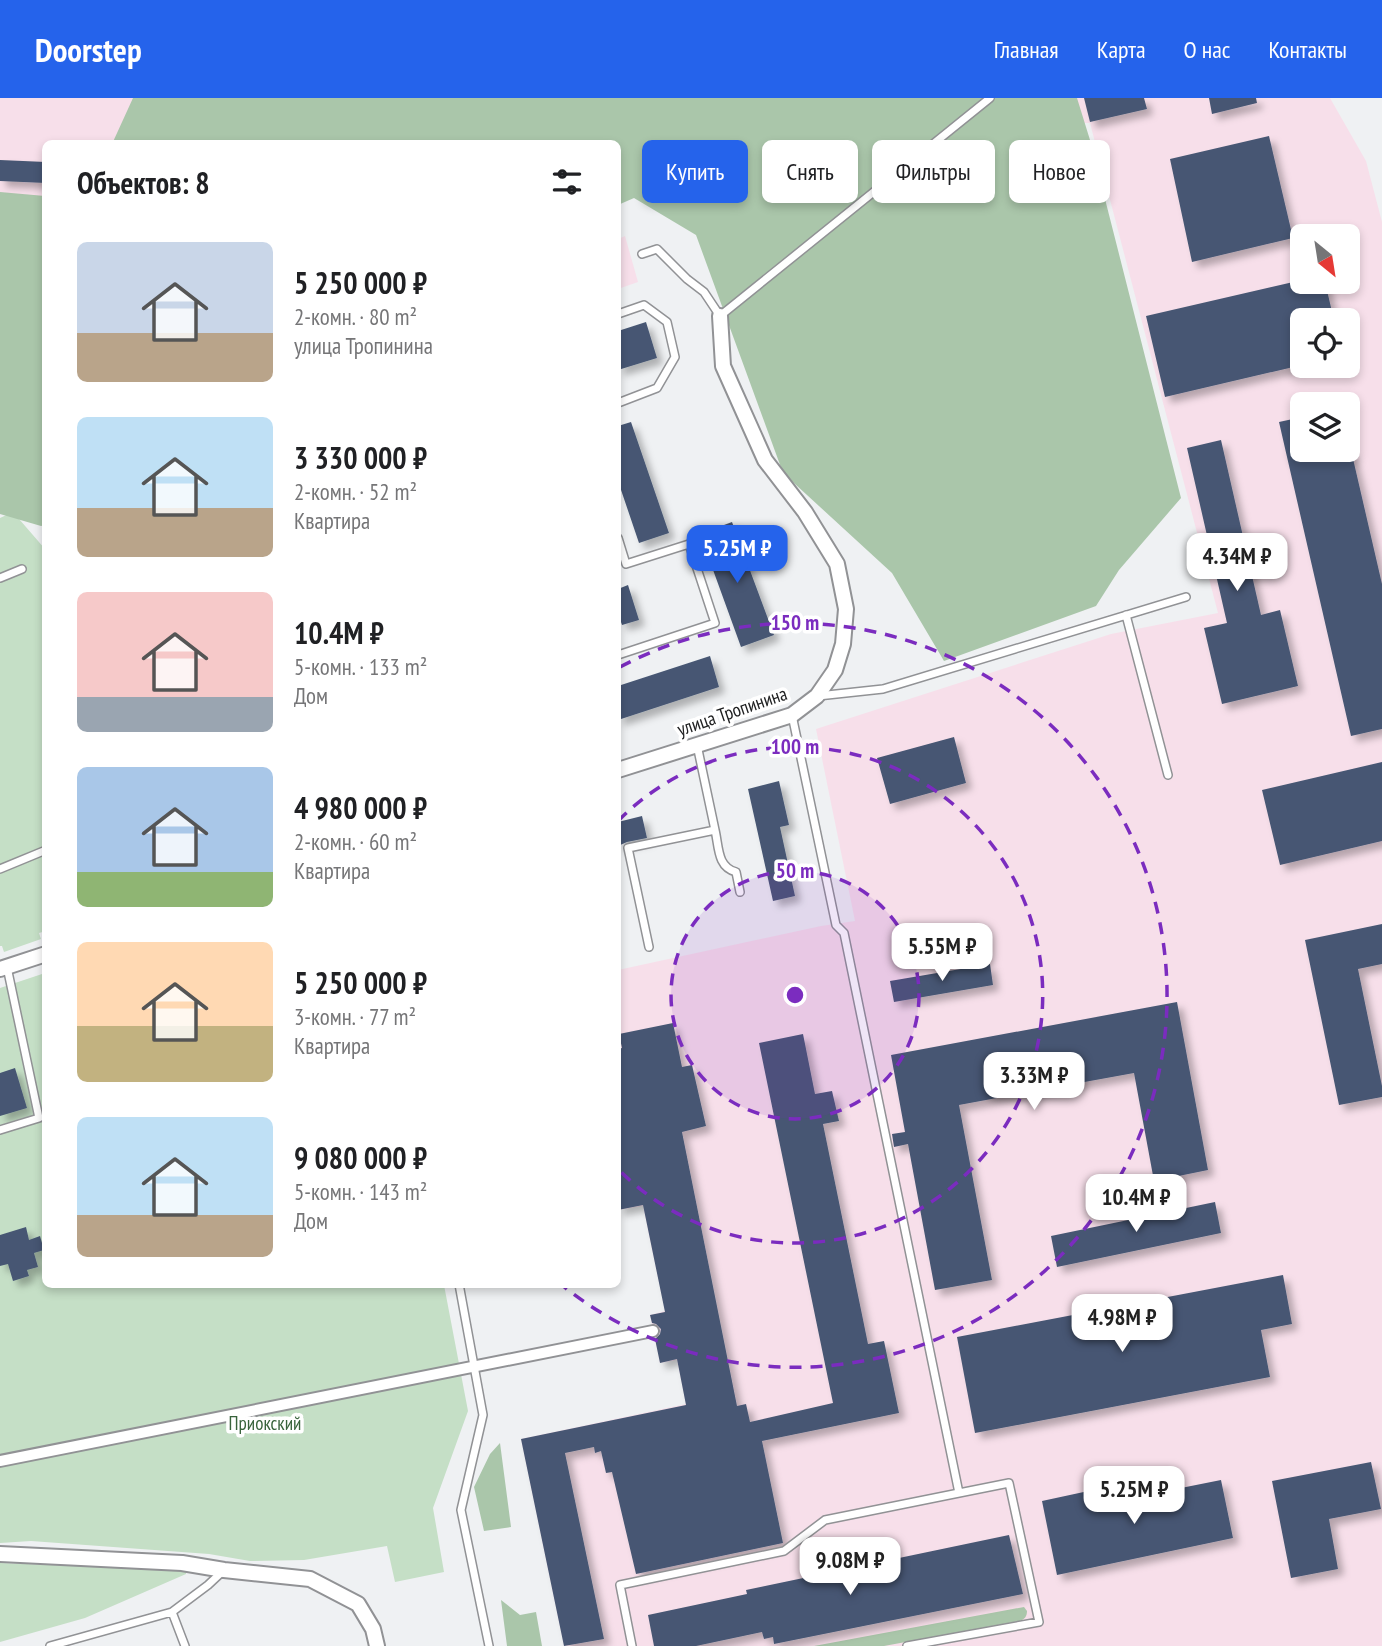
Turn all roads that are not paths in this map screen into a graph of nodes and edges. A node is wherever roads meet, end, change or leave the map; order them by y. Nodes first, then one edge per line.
1 (990, 98) edge
2 (642, 254) dead end
3 (621, 313) edge
4 (720, 316) junction
5 (621, 402) edge
6 (621, 548) edge
7 (22, 569) dead end
8 (0, 578) edge
9 (1186, 597) dead end
10 (1126, 615) junction
11 (621, 655) edge
12 (817, 696) junction
13 (792, 715) junction
14 (697, 745) junction
15 (621, 769) edge
16 (1168, 775) dead end
17 (715, 830) junction
18 (42, 852) edge
19 (0, 869) edge
20 (740, 892) dead end
21 (649, 947) dead end
22 (42, 955) edge
23 (4, 968) edge
24 (0, 1130) edge
25 (460, 1288) edge
26 (653, 1331) dead end
27 (474, 1367) junction
28 (0, 1461) edge
29 (959, 1493) junction
30 (0, 1554) edge
31 (224, 1570) junction
32 (172, 1612) junction
33 (50, 1646) edge
34 (185, 1646) edge
35 (377, 1646) edge
36 (489, 1646) edge
37 (632, 1646) edge
38 (907, 1646) edge

1 - 4 lane
2 - 4 lane
3 - 5 lane
4 - 12 street, улица Тропинина
6 - 11 lane
7 - 8 lane
9 - 10 lane
10 - 12 lane
10 - 16 lane
12 - 13 street, улица Тропинина
13 - 14 street, улица Тропинина
13 - 29 lane
14 - 15 street, улица Тропинина
14 - 17 lane
17 - 20 lane
17 - 21 lane
18 - 19 lane
22 - 23 street
23 - 24 lane
25 - 27 lane
26 - 27 street
27 - 28 street
27 - 36 lane
29 - 37 lane
29 - 38 lane
30 - 31 street
31 - 32 lane
31 - 35 street
32 - 33 lane
32 - 34 lane

